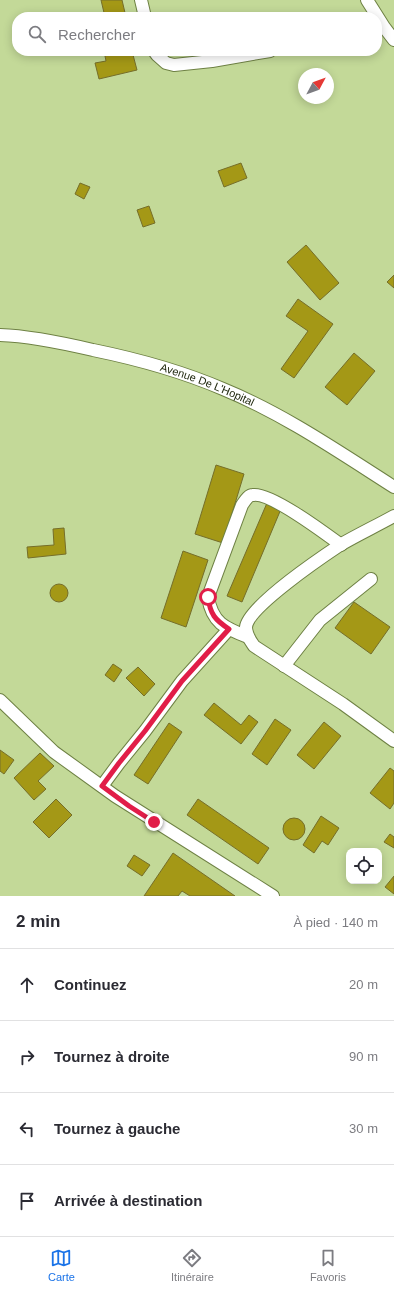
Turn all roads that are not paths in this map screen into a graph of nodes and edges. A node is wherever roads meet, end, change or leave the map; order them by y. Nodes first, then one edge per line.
1 (141, 0) edge
2 (367, 0) edge
3 (144, 12) edge
4 (373, 12) edge
5 (382, 30) edge
6 (394, 40) edge
7 (158, 56) edge
8 (241, 56) edge
9 (0, 335) edge
10 (394, 487) edge
11 (394, 516) edge
12 (340, 545) junction
13 (371, 579) dead end
14 (229, 629) junction
15 (248, 637) junction
16 (284, 666) junction
17 (0, 700) edge
18 (394, 742) edge
19 (102, 786) junction
20 (273, 896) edge

1 - 3 street
2 - 4 street
5 - 6 street
7 - 8 street
9 - 10 street, Avenue De L'Hopital
11 - 12 street
12 - 14 street
12 - 15 street
13 - 16 street
14 - 15 street
14 - 19 street
15 - 16 street
16 - 18 street
17 - 19 street
19 - 20 street

